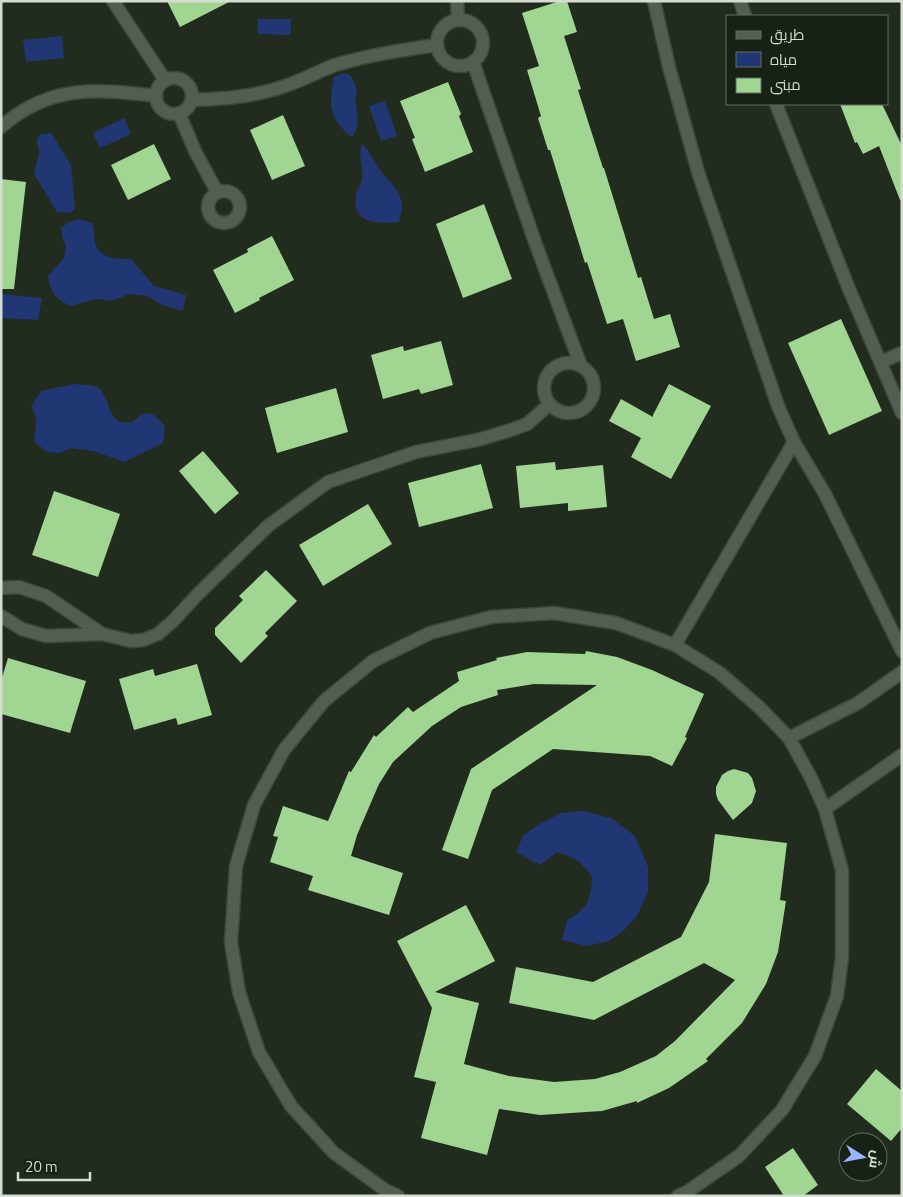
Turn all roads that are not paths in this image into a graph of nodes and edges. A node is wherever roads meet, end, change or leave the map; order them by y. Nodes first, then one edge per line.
1 (113, 1) edge
2 (456, 1) edge
3 (654, 1) edge
4 (740, 1) edge
5 (745, 15) edge
6 (458, 20) junction
7 (437, 45) junction
8 (473, 62) junction
9 (165, 80) junction
10 (156, 96) junction
11 (192, 100) junction
12 (776, 105) edge
13 (179, 113) junction
14 (1, 127) edge
15 (217, 192) dead end
16 (902, 353) edge
17 (881, 362) junction
18 (581, 366) junction
19 (550, 404) junction
20 (902, 413) edge
21 (794, 442) junction
22 (1, 588) edge
23 (1, 616) edge
24 (102, 634) junction
25 (675, 645) junction
26 (902, 651) edge
27 (902, 672) edge
28 (790, 738) junction
29 (902, 755) edge
30 (825, 809) junction
31 (398, 1196) edge
32 (678, 1196) edge

1 - 9 street
2 - 6 street
3 - 21 street
4 - 5 street
6 - 7 street
6 - 8 street
7 - 8 street
7 - 11 street
8 - 18 street
9 - 10 street
9 - 11 street
10 - 13 street
10 - 14 street
11 - 13 street
12 - 17 street
13 - 15 street
16 - 17 street
17 - 20 street
18 - 19 street
18 - 19 street
19 - 24 street
21 - 25 street
21 - 26 street
22 - 24 street
23 - 24 street
25 - 28 street
25 - 31 street
27 - 28 street
28 - 30 street
29 - 30 street
30 - 32 street

